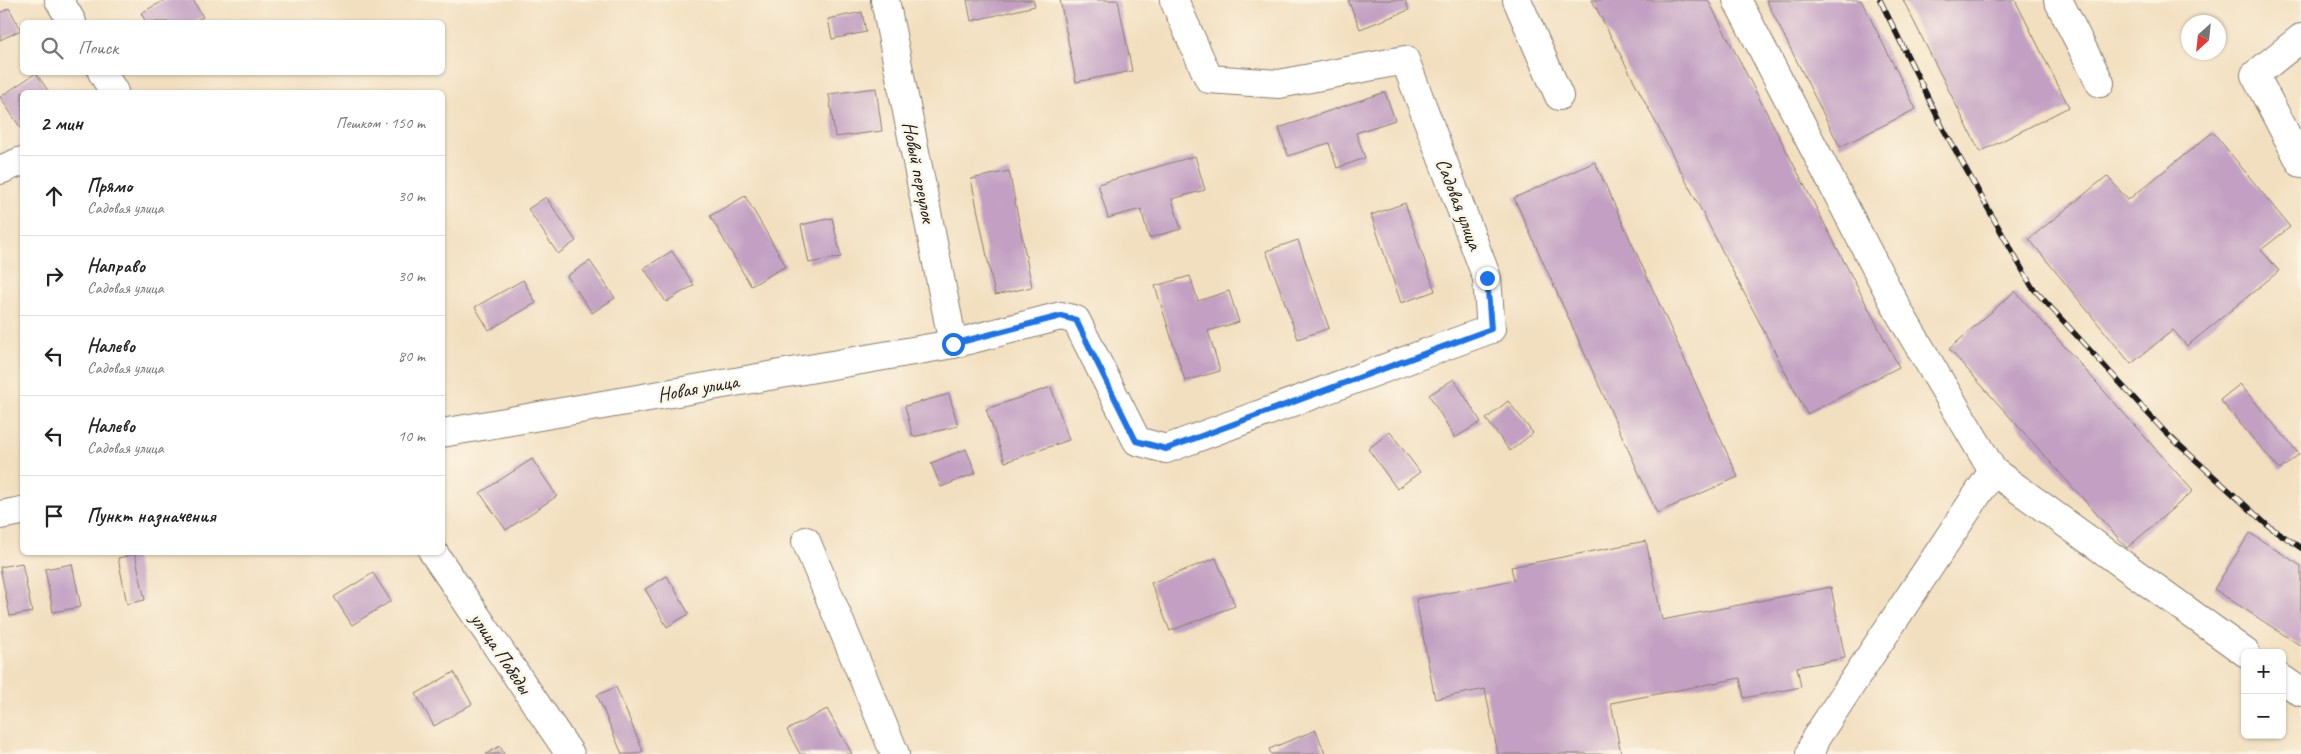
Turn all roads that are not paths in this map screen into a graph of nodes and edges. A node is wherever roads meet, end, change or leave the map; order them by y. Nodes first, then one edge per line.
1 (59, 0) edge
2 (885, 0) edge
3 (1174, 0) edge
4 (1517, 0) edge
5 (1738, 0) edge
6 (2058, 0) edge
7 (71, 20) edge
8 (2301, 38) edge
9 (104, 75) edge
10 (2100, 83) dead end
11 (113, 90) edge
12 (1559, 96) dead end
13 (20, 162) edge
14 (2301, 163) edge
15 (0, 170) edge
16 (953, 344) junction
17 (445, 432) edge
18 (1993, 471) junction
19 (20, 511) edge
20 (0, 515) edge
21 (806, 542) dead end
22 (434, 555) edge
23 (2241, 649) edge
24 (2286, 681) edge
25 (2301, 692) edge
26 (570, 754) edge
27 (895, 754) edge
28 (1810, 754) edge

1 - 7 street
2 - 16 street, Новый переулок
3 - 16 street, Садовая улица
4 - 12 street
5 - 18 street
6 - 10 street
8 - 14 street
9 - 11 street
13 - 15 street
16 - 17 street, Новая улица
18 - 23 street
18 - 28 street
19 - 20 street
21 - 27 street
22 - 26 street, улица Победы
24 - 25 street

